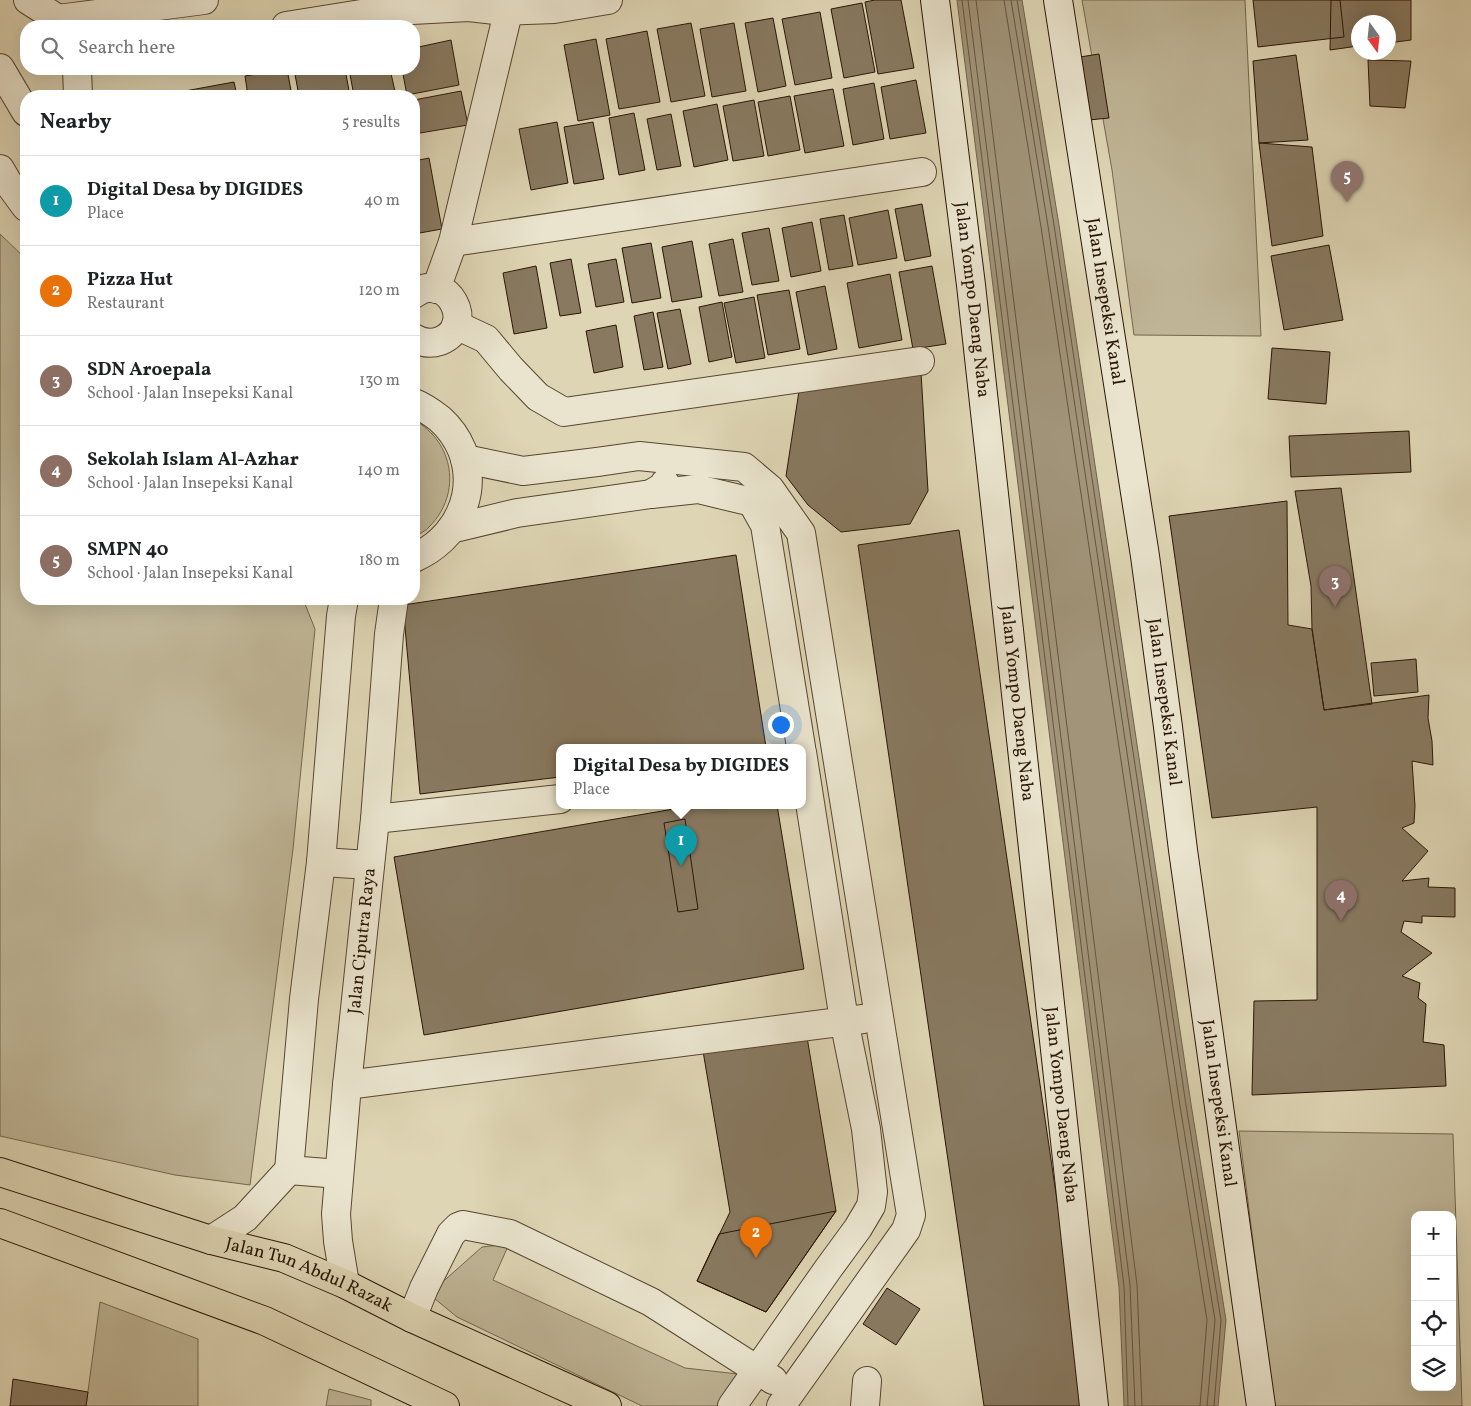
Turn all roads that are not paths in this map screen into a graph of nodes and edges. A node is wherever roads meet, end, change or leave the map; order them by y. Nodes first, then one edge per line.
1 (28, 0) edge
2 (204, 0) edge
3 (608, 0) edge
4 (935, 0) edge
5 (1058, 0) edge
6 (510, 5) edge
7 (55, 20) edge
8 (78, 20) edge
9 (324, 20) edge
10 (0, 68) edge
11 (20, 102) edge
12 (922, 172) dead end
13 (11, 173) edge
14 (20, 193) edge
15 (453, 242) junction
16 (427, 282) edge
17 (456, 325) junction
18 (420, 341) edge
19 (920, 361) dead end
20 (420, 405) edge
21 (638, 456) junction
22 (465, 459) junction
23 (651, 494) junction
24 (765, 526) junction
25 (452, 529) junction
26 (801, 533) junction
27 (420, 555) edge
28 (343, 605) edge
29 (393, 605) edge
30 (800, 744) edge
31 (806, 763) edge
32 (839, 769) junction
33 (806, 780) edge
34 (556, 799) edge
35 (375, 819) junction
36 (321, 862) junction
37 (370, 865) junction
38 (860, 898) junction
39 (827, 905) junction
40 (879, 1017) junction
41 (844, 1020) junction
42 (347, 1086) junction
43 (866, 1129) junction
44 (897, 1129) junction
45 (289, 1170) junction
46 (0, 1172) edge
47 (339, 1174) junction
48 (0, 1223) edge
49 (211, 1240) junction
50 (345, 1284) junction
51 (412, 1318) junction
52 (758, 1370) junction
53 (786, 1399) edge
54 (445, 1406) edge
55 (607, 1406) edge
56 (732, 1406) edge
57 (1094, 1406) edge
58 (1261, 1406) edge

1 - 7 street
2 - 8 street
3 - 6 street
4 - 57 street, Jalan Yompo Daeng Naba
5 - 58 street, Jalan Insepeksi Kanal
6 - 9 street
6 - 15 street
10 - 11 street
12 - 15 street
13 - 14 street
15 - 16 street
16 - 17 street
17 - 18 street
17 - 19 street
20 - 22 street
21 - 22 street
21 - 23 street
21 - 26 street
22 - 25 street
23 - 24 street
23 - 25 street
24 - 26 street
24 - 30 street
25 - 27 street
26 - 32 street
28 - 36 street
29 - 35 street, Jalan Ciputra Raya
31 - 32 street
32 - 38 street
33 - 39 street
34 - 35 street
35 - 37 street, Jalan Ciputra Raya
36 - 37 street
36 - 45 street
37 - 42 street, Jalan Ciputra Raya
38 - 39 street
38 - 40 street
39 - 41 street
40 - 41 street
40 - 44 street
41 - 42 street
41 - 43 street
42 - 47 street, Jalan Ciputra Raya
43 - 44 street
43 - 52 street
44 - 53 street
45 - 47 street
45 - 49 street
46 - 49 main road, Jalan Tun Abdul Razak
47 - 50 street, Jalan Ciputra Raya
48 - 54 main road
49 - 50 main road, Jalan Tun Abdul Razak
50 - 51 main road, Jalan Tun Abdul Razak
51 - 52 street
51 - 55 main road, Jalan Tun Abdul Razak
52 - 53 street
52 - 56 street

